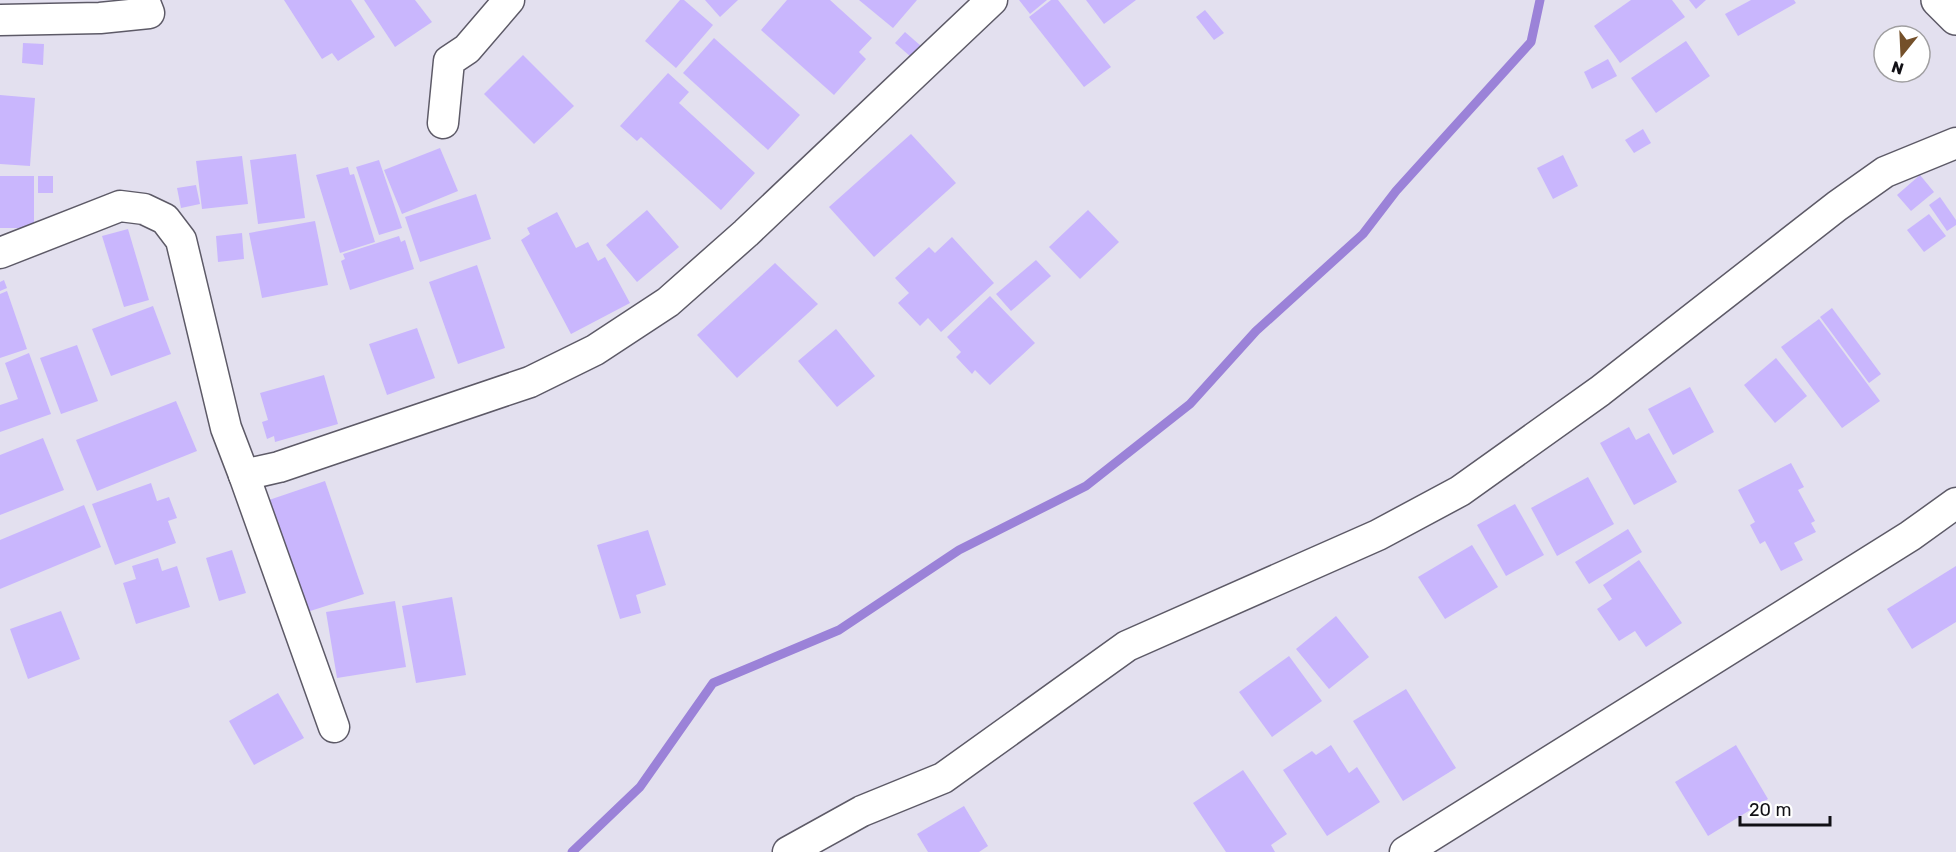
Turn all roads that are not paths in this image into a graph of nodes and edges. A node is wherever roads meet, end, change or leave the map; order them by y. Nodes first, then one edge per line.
1 (144, 0) edge
2 (508, 0) edge
3 (992, 0) edge
4 (1938, 0) edge
5 (1956, 18) edge
6 (0, 20) edge
7 (442, 123) dead end
8 (1956, 143) edge
9 (0, 253) edge
10 (244, 475) junction
11 (1956, 503) edge
12 (334, 727) dead end
13 (788, 852) edge
14 (1405, 852) edge

1 - 6 street
2 - 7 street
3 - 10 street
4 - 5 main road
8 - 13 street
9 - 10 street
10 - 12 street
11 - 14 street

